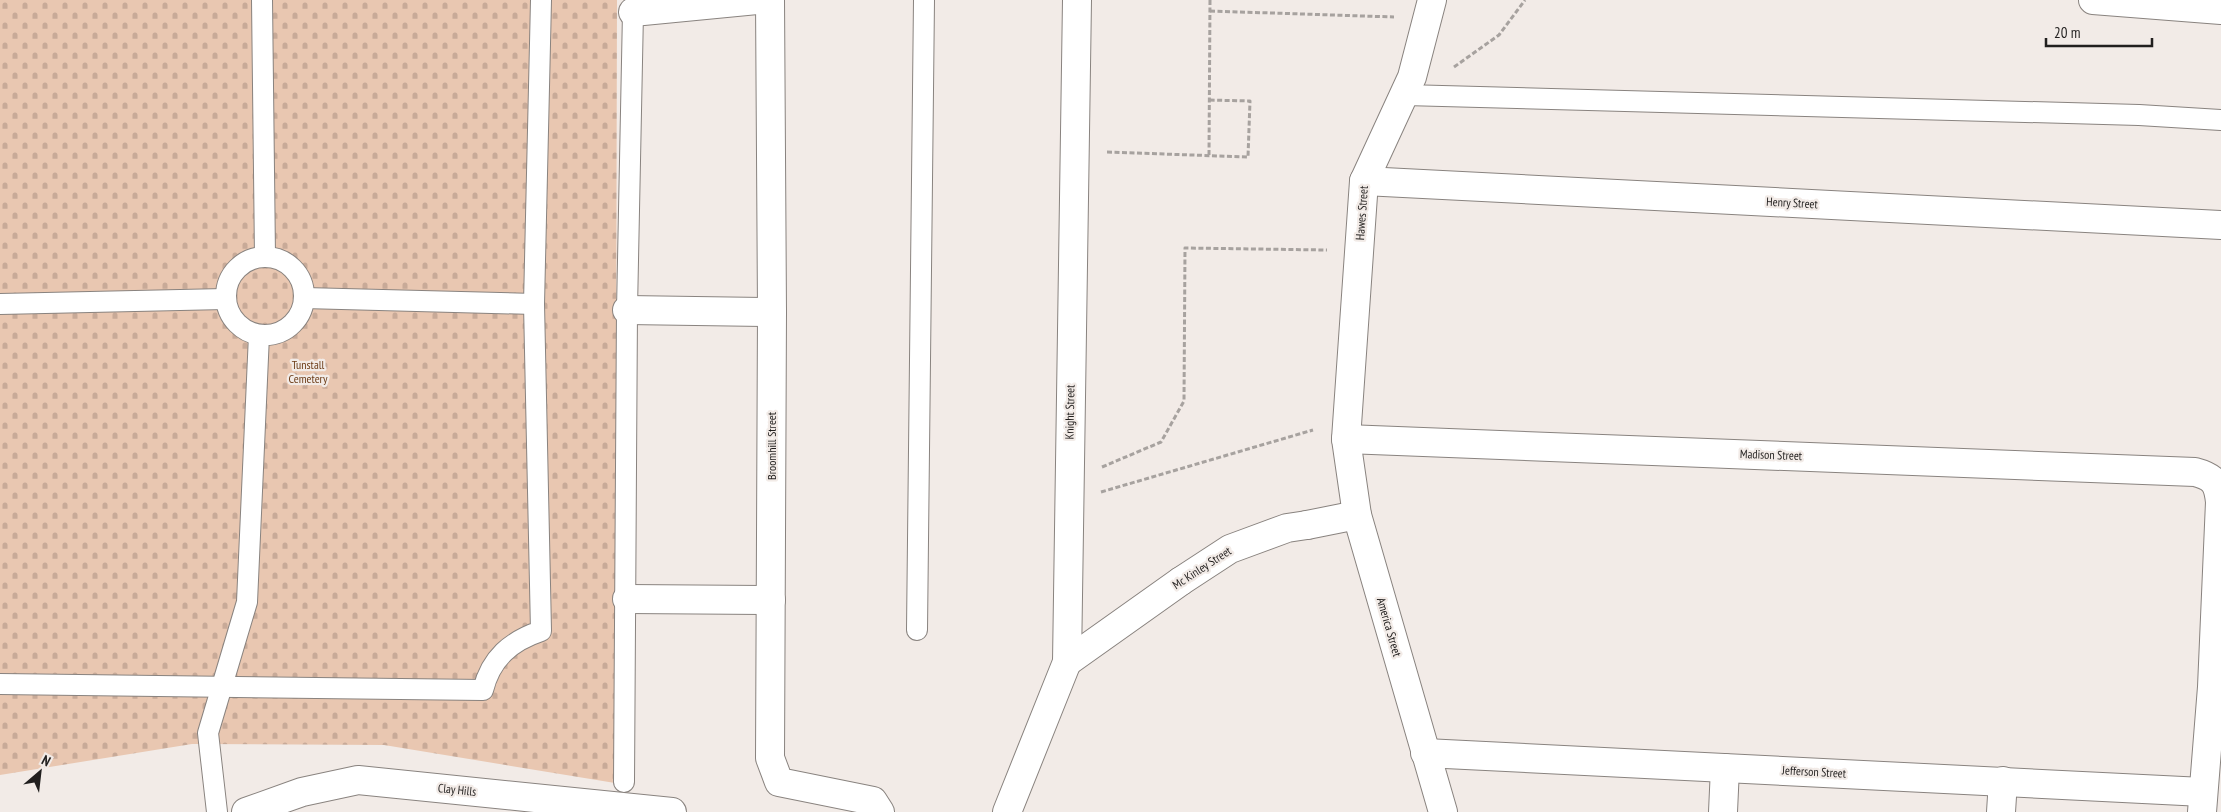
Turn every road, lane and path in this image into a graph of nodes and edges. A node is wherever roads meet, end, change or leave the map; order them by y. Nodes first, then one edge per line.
1 (262, 0) edge
2 (541, 0) edge
3 (757, 0) edge
4 (770, 0) edge
5 (924, 0) edge
6 (1077, 0) edge
7 (1210, 0) edge
8 (1525, 0) edge
9 (2093, 0) edge
10 (2098, 0) edge
11 (1430, 9) edge
12 (2221, 10) edge
13 (1210, 11) junction
14 (632, 12) joint
15 (1407, 89) junction
16 (1209, 100) junction
17 (2221, 120) edge
18 (1074, 151) junction
19 (1209, 155) junction
20 (1364, 181) junction
21 (2221, 225) edge
22 (1359, 250) junction
23 (265, 256) junction
24 (304, 298) junction
25 (226, 299) junction
26 (0, 304) edge
27 (534, 304) junction
28 (627, 310) junction
29 (772, 312) junction
30 (259, 336) junction
31 (1347, 429) junction
32 (2210, 476) edge
33 (1069, 491) junction
34 (1357, 515) junction
35 (626, 599) junction
36 (771, 600) junction
37 (917, 630) dead end
38 (1067, 662) junction
39 (0, 684) edge
40 (221, 688) junction
41 (2216, 688) edge
42 (1425, 753) junction
43 (1725, 768) junction
44 (2003, 781) junction
45 (624, 782) dead end
46 (2203, 802) edge
47 (217, 812) edge
48 (246, 812) edge
49 (672, 812) edge
50 (880, 812) edge
51 (1007, 812) edge
52 (1443, 812) edge
53 (1723, 812) edge
54 (2001, 812) edge

1 - 23 lane
2 - 27 lane
3 - 14 street
4 - 29 street, Broomhill Street
5 - 37 lane
6 - 18 street, Knight Street
7 - 13 path
8 - 15 path
9 - 10 street
10 - 12 street
11 - 13 path
11 - 15 street, Hawes Street
13 - 16 path
14 - 28 lane
15 - 17 lane
15 - 20 street, Hawes Street
16 - 19 path
16 - 19 path
18 - 19 path
18 - 33 street, Knight Street
20 - 21 street, Henry Street
20 - 22 street, Hawes Street
22 - 31 street, Hawes Street
22 - 33 path
23 - 24 lane
23 - 25 lane
24 - 27 lane
24 - 30 lane
25 - 26 lane
25 - 30 lane
27 - 40 lane
28 - 29 street
28 - 35 lane
29 - 36 street, Broomhill Street
30 - 40 lane
31 - 32 street, Madison Street
31 - 33 path
31 - 34 street, America Street
32 - 41 street
33 - 38 street, Knight Street
34 - 38 street, Mc Kinley Street
34 - 42 street, America Street
35 - 36 street
35 - 45 lane
36 - 50 street, Broomhill Street
38 - 51 street, Knight Street
39 - 40 lane
40 - 47 lane
41 - 46 street
42 - 43 street, Jefferson Street
42 - 52 street, America Street
43 - 44 street, Jefferson Street
43 - 53 street
44 - 46 street, Jefferson Street
44 - 54 street
48 - 49 street, Clay Hills

